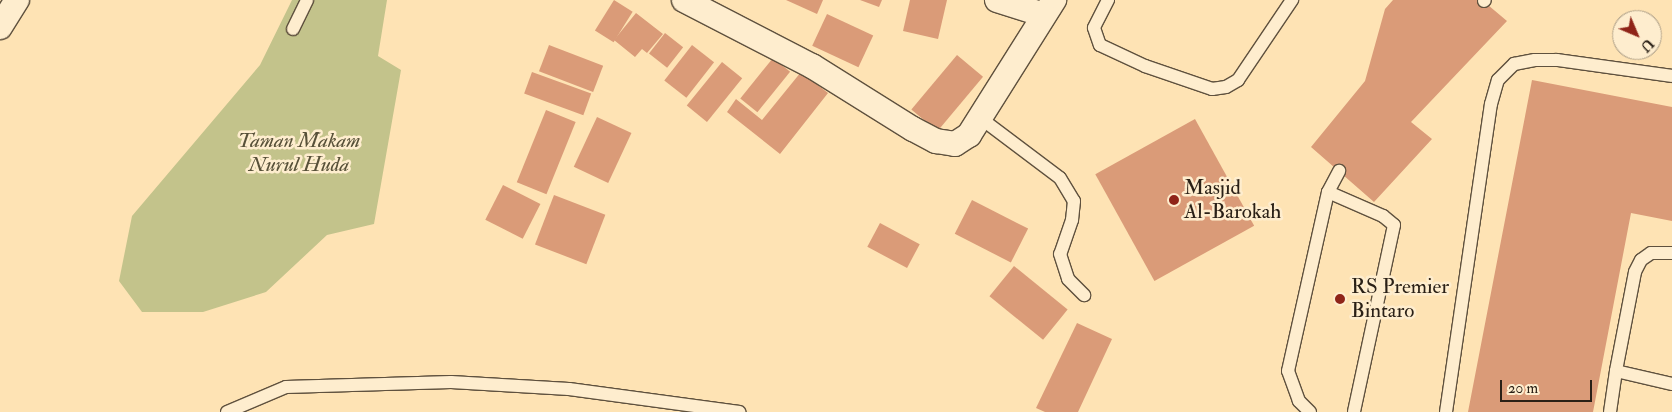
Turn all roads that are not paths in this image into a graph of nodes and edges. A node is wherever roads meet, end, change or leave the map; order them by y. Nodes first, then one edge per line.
1 (17, 0) edge
2 (307, 0) edge
3 (684, 0) edge
4 (997, 0) edge
5 (1108, 0) edge
6 (1292, 0) edge
7 (1049, 7) edge
8 (0, 27) edge
9 (292, 29) dead end
10 (1672, 76) edge
11 (974, 126) junction
12 (1338, 171) dead end
13 (1328, 192) junction
14 (1672, 253) edge
15 (1084, 295) dead end
16 (1616, 371) junction
17 (1672, 384) edge
18 (227, 412) edge
19 (739, 412) edge
20 (1310, 412) edge
21 (1354, 412) edge
22 (1446, 412) edge
23 (1610, 412) edge

1 - 8 street
2 - 9 lane
3 - 11 street
4 - 7 street
5 - 6 lane
7 - 11 street
10 - 22 lane
11 - 15 lane
12 - 13 lane
13 - 20 lane
13 - 21 lane
14 - 16 lane
16 - 17 lane
16 - 23 lane
18 - 19 lane

